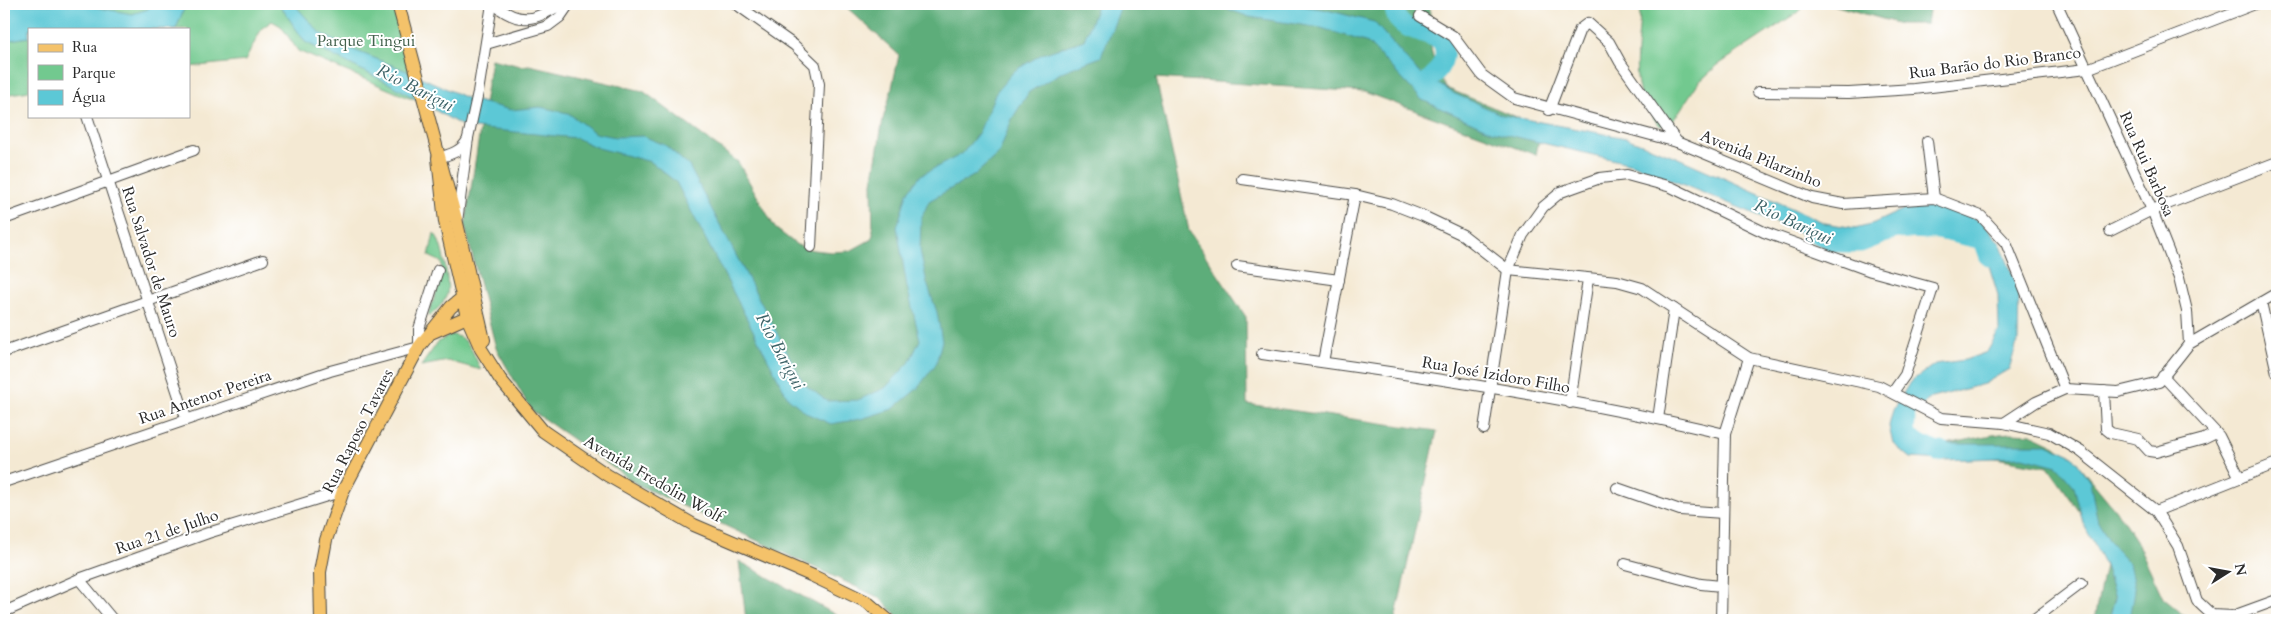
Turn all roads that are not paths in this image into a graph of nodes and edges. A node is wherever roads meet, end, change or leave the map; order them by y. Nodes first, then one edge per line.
1 (398, 4) edge
2 (405, 4) edge
3 (493, 4) edge
4 (562, 4) edge
5 (568, 4) edge
6 (736, 4) edge
7 (2057, 4) edge
8 (2255, 4) edge
9 (512, 16) junction
10 (1420, 16) dead end
11 (511, 36) junction
12 (486, 44) junction
13 (415, 68) junction
14 (2087, 69) junction
15 (1758, 92) dead end
16 (1550, 110) junction
17 (88, 118) edge
18 (469, 137) junction
19 (1677, 142) junction
20 (1926, 142) dead end
21 (194, 150) dead end
22 (438, 158) junction
23 (2277, 162) edge
24 (1242, 179) dead end
25 (109, 182) junction
26 (1355, 196) junction
27 (1934, 198) junction
28 (2152, 210) junction
29 (4, 219) edge
30 (457, 223) junction
31 (2110, 231) dead end
32 (811, 247) dead end
33 (263, 260) dead end
34 (1237, 266) dead end
35 (438, 270) dead end
36 (1508, 270) junction
37 (1588, 279) junction
38 (1339, 280) junction
39 (2277, 293) edge
40 (467, 295) junction
41 (148, 299) junction
42 (2261, 302) junction
43 (475, 307) junction
44 (1674, 309) junction
45 (467, 317) junction
46 (430, 334) junction
47 (2189, 344) junction
48 (419, 347) junction
49 (4, 352) edge
50 (1262, 354) dead end
51 (1749, 358) junction
52 (1323, 362) junction
53 (2277, 373) edge
54 (2164, 376) junction
55 (500, 379) junction
56 (1490, 388) junction
57 (2065, 389) junction
58 (2104, 391) junction
59 (1896, 394) junction
60 (1570, 403) junction
61 (186, 418) junction
62 (1658, 419) junction
63 (2004, 422) junction
64 (1484, 429) dead end
65 (2216, 433) junction
66 (1725, 434) junction
67 (2277, 464) edge
68 (2240, 478) junction
69 (4, 482) edge
70 (1617, 488) dead end
71 (343, 491) junction
72 (2156, 511) junction
73 (1723, 513) junction
74 (1625, 564) dead end
75 (79, 579) junction
76 (2082, 583) dead end
77 (1722, 586) junction
78 (2277, 600) edge
79 (4, 612) edge
80 (113, 620) edge
81 (321, 620) edge
82 (888, 620) edge
83 (1721, 620) edge
84 (2034, 620) edge

1 - 13 main road, Avenida Fredolin Wolf
2 - 13 main road, Avenida Fredolin Wolf
3 - 9 street
3 - 12 street
4 - 9 street
5 - 11 street
6 - 32 street
7 - 14 street, Rua Rui Barbosa
8 - 14 street, Rua Barão do Rio Branco
9 - 11 street
10 - 16 street, Avenida Pilarzinho
11 - 12 street
12 - 18 street
13 - 22 main road, Avenida Fredolin Wolf
14 - 15 street, Rua Barão do Rio Branco
14 - 28 street, Rua Rui Barbosa
16 - 19 street, Avenida Pilarzinho
16 - 19 street
17 - 25 street, Rua Salvador de Mauro
18 - 22 street
18 - 30 street
19 - 27 street, Avenida Pilarzinho
20 - 27 street
21 - 25 street
22 - 30 main road, Avenida Fredolin Wolf
22 - 40 main road, Avenida Fredolin Wolf
23 - 28 street
24 - 26 street
25 - 29 street
25 - 41 street, Rua Salvador de Mauro
26 - 36 street
26 - 38 street
27 - 57 street, Avenida Pilarzinho
28 - 31 street
28 - 47 street, Rua Rui Barbosa
30 - 40 main road, Avenida Fredolin Wolf
33 - 41 street
34 - 38 street
35 - 48 street, Rua Raposo Tavares
36 - 37 street
36 - 56 street
36 - 59 street
37 - 44 street
37 - 60 street
38 - 52 street
39 - 42 street
40 - 43 main road, Avenida Fredolin Wolf
40 - 45 main road, Avenida Fredolin Wolf
40 - 46 main road, Rua Raposo Tavares
41 - 49 street
41 - 61 street, Rua Salvador de Mauro
42 - 47 street
42 - 53 street
43 - 45 main road, Rua Raposo Tavares
43 - 55 main road, Avenida Fredolin Wolf
44 - 51 street
44 - 62 street
45 - 46 main road, Rua Raposo Tavares
45 - 55 main road, Avenida Fredolin Wolf
46 - 48 main road, Rua Raposo Tavares
47 - 54 street
48 - 61 street, Rua Antenor Pereira
48 - 71 main road, Rua Raposo Tavares
50 - 52 street, Rua José Izidoro Filho
51 - 59 street
51 - 66 street
52 - 56 street, Rua José Izidoro Filho
54 - 58 street
54 - 65 street
55 - 82 main road, Avenida Fredolin Wolf
56 - 60 street, Rua José Izidoro Filho
56 - 64 street
57 - 58 street
57 - 63 street
58 - 65 street
59 - 63 street
60 - 62 street, Rua José Izidoro Filho
61 - 69 street, Rua Antenor Pereira
62 - 66 street, Rua José Izidoro Filho
63 - 72 street
65 - 68 street
66 - 73 street
67 - 68 street
68 - 72 street
70 - 73 street
71 - 75 street, Rua 21 de Julho
71 - 81 main road, Rua Raposo Tavares
72 - 78 street
73 - 77 street
74 - 77 street
75 - 79 street, Rua 21 de Julho
75 - 80 street
76 - 84 street
77 - 83 street

